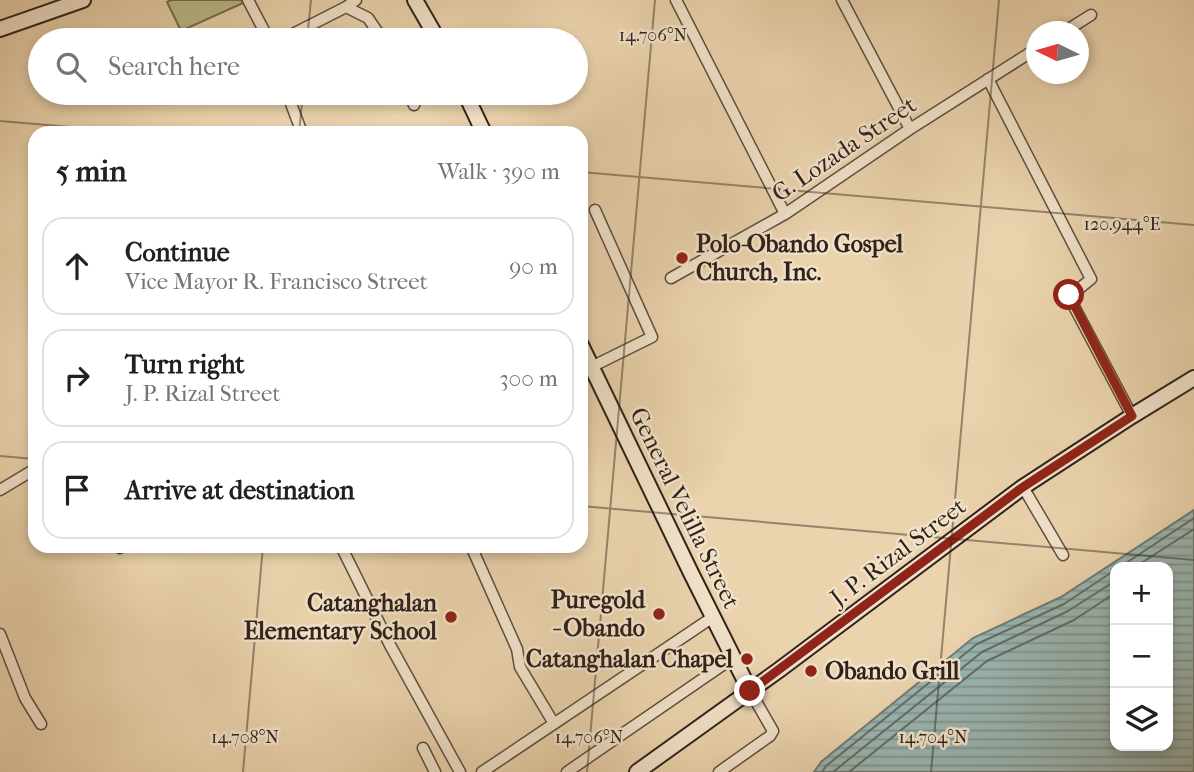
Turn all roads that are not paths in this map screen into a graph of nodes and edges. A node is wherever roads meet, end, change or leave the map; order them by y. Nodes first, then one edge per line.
1 (248, 0) edge
2 (356, 0) edge
3 (415, 0) edge
4 (676, 0) edge
5 (842, 0) edge
6 (79, 1) edge
7 (346, 7) junction
8 (1091, 15) dead end
9 (1081, 21) edge
10 (263, 28) edge
11 (305, 28) edge
12 (375, 28) edge
13 (431, 28) edge
14 (0, 29) edge
15 (1026, 56) edge
16 (988, 79) junction
17 (292, 105) edge
18 (471, 105) edge
19 (299, 126) edge
20 (481, 126) edge
21 (910, 129) junction
22 (595, 210) dead end
23 (785, 215) junction
24 (671, 278) dead end
25 (588, 369) edge
26 (588, 374) edge
27 (1194, 378) edge
28 (1132, 416) junction
29 (28, 473) edge
30 (1023, 487) junction
31 (1, 488) edge
32 (344, 553) edge
33 (474, 553) edge
34 (1063, 555) dead end
35 (713, 617) junction
36 (0, 634) edge
37 (733, 658) junction
38 (750, 691) junction
39 (553, 722) junction
40 (41, 724) dead end
41 (423, 748) dead end
42 (435, 772) edge
43 (460, 772) edge
44 (482, 772) edge
45 (567, 772) edge
46 (637, 772) edge
47 (719, 772) edge

1 - 10 street
2 - 7 street
3 - 13 main road
4 - 23 street
5 - 21 street
6 - 14 main road
7 - 11 street
7 - 12 street
8 - 9 street
15 - 16 street, G. Lozada Street
16 - 21 street, G. Lozada Street
16 - 28 street
17 - 19 street
18 - 20 main road
21 - 23 street, G. Lozada Street
22 - 25 street
23 - 24 street, G. Lozada Street
26 - 35 main road, General Velilla Street
27 - 28 main road, J. P. Rizal Street
28 - 30 main road, J. P. Rizal Street
29 - 31 street
30 - 34 street
30 - 38 main road, J. P. Rizal Street
32 - 43 street
33 - 39 street
35 - 37 main road, General Velilla Street
35 - 39 street
36 - 40 street
37 - 38 main road, General Velilla Street
37 - 45 street
38 - 46 main road, J. P. Rizal Street
38 - 47 street
39 - 44 street
41 - 42 street

